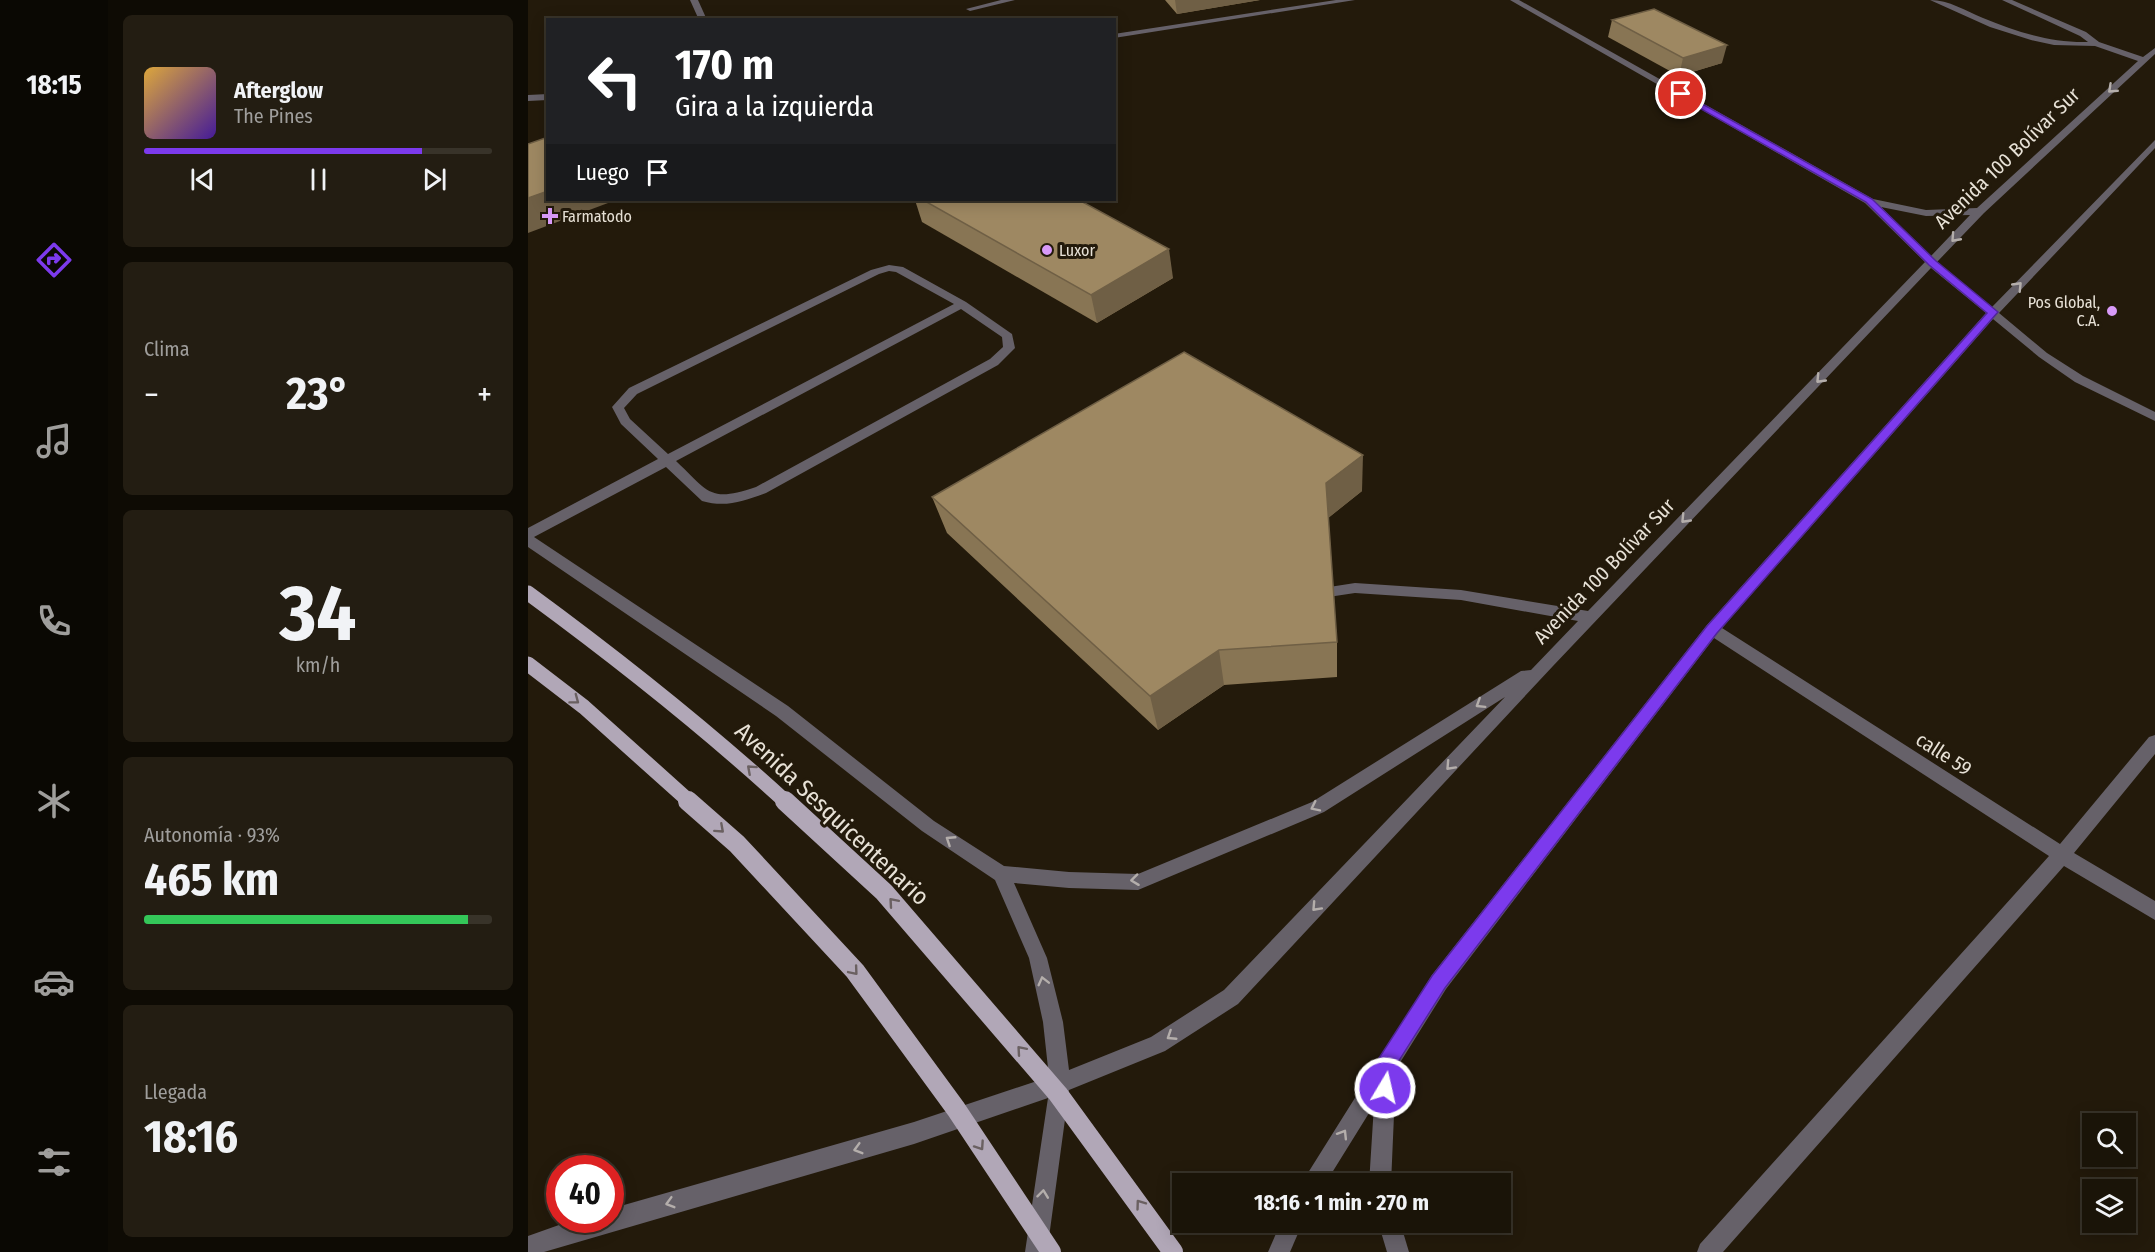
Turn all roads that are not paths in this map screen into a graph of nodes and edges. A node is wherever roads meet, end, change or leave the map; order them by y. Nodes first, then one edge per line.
1 (694, 0) edge
2 (1011, 0) edge
3 (1352, 0) edge
4 (1514, 0) edge
5 (1934, 0) edge
6 (2006, 0) edge
7 (970, 9) dead end
8 (702, 18) edge
9 (1116, 36) edge
10 (2096, 44) junction
11 (2155, 50) edge
12 (2144, 60) junction
13 (546, 97) edge
14 (528, 98) edge
15 (2155, 143) edge
16 (1869, 201) junction
17 (1980, 211) junction
18 (1932, 263) junction
19 (963, 304) junction
20 (1993, 312) junction
21 (2155, 417) edge
22 (666, 461) junction
23 (528, 534) edge
24 (528, 540) edge
25 (528, 593) edge
26 (1297, 597) edge
27 (1591, 617) junction
28 (1712, 629) junction
29 (1548, 662) junction
30 (528, 664) edge
31 (2155, 742) edge
32 (2062, 855) junction
33 (1001, 874) junction
34 (2155, 911) edge
35 (1386, 1064) junction
36 (1060, 1084) junction
37 (1319, 1173) edge
38 (1381, 1173) edge
39 (1287, 1233) edge
40 (1392, 1233) edge
41 (528, 1247) edge
42 (1036, 1252) edge
43 (1051, 1252) edge
44 (1173, 1252) edge
45 (1279, 1252) edge
46 (1398, 1252) edge
47 (1708, 1252) edge

1 - 8 street
2 - 7 street
3 - 9 street
4 - 16 street
5 - 10 street
6 - 10 street
10 - 12 street
11 - 12 street, Avenida 100 Bolívar Sur
12 -> 17 street, Avenida 100 Bolívar Sur
13 - 14 street
20 -> 15 street
16 - 17 street
16 - 18 street
17 -> 18 street, Avenida 100 Bolívar Sur
18 - 20 street
18 -> 27 street, Avenida 100 Bolívar Sur
19 - 22 street
19 - 22 street
19 - 22 street
20 - 21 street
20 - 28 street
22 - 23 street
33 -> 24 street
44 -> 25 main road, Avenida Sesquicentenario, bridge
26 - 27 street
27 - 29 street, Avenida 100 Bolívar Sur
28 - 32 street, calle 59
28 - 35 street
29 -> 33 street
29 -> 36 street, Avenida 100 Bolívar Sur
30 -> 43 main road, bridge
31 - 32 street
32 - 34 street, calle 59
32 - 47 street
36 -> 33 street
37 -> 35 street
35 - 38 street
36 -> 41 street, Avenida 100 Bolívar Sur
42 -> 36 street
39 - 45 street
40 - 46 street

